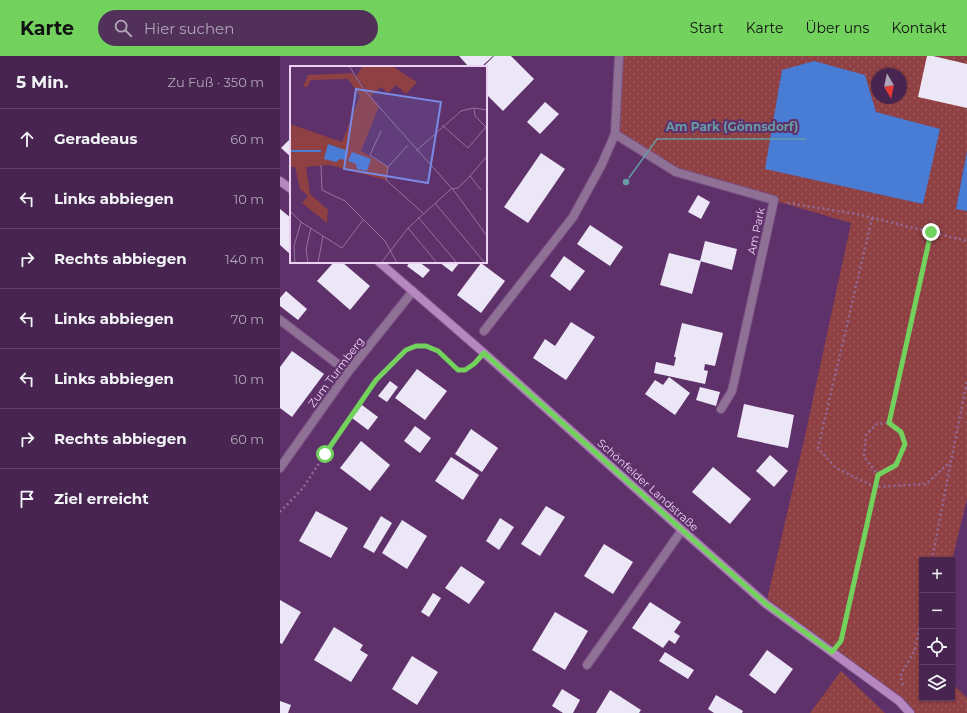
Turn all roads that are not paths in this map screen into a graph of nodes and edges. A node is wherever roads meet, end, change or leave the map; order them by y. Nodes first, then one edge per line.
1 (619, 56) edge
2 (615, 134) junction
3 (280, 181) edge
4 (290, 187) edge
5 (380, 263) edge
6 (413, 291) junction
7 (280, 320) edge
8 (484, 331) dead end
9 (348, 372) junction
10 (721, 409) dead end
11 (280, 468) edge
12 (682, 530) junction
13 (588, 665) dead end
14 (910, 713) edge

1 - 2 street
2 - 8 street
2 - 10 street, Am Park
3 - 4 street
5 - 6 street, Schönfelder Landstraße
6 - 9 street, Zum Turmberg
6 - 12 street, Schönfelder Landstraße
7 - 9 street
9 - 11 street, Zum Turmberg
12 - 13 street
12 - 14 street, Schönfelder Landstraße

